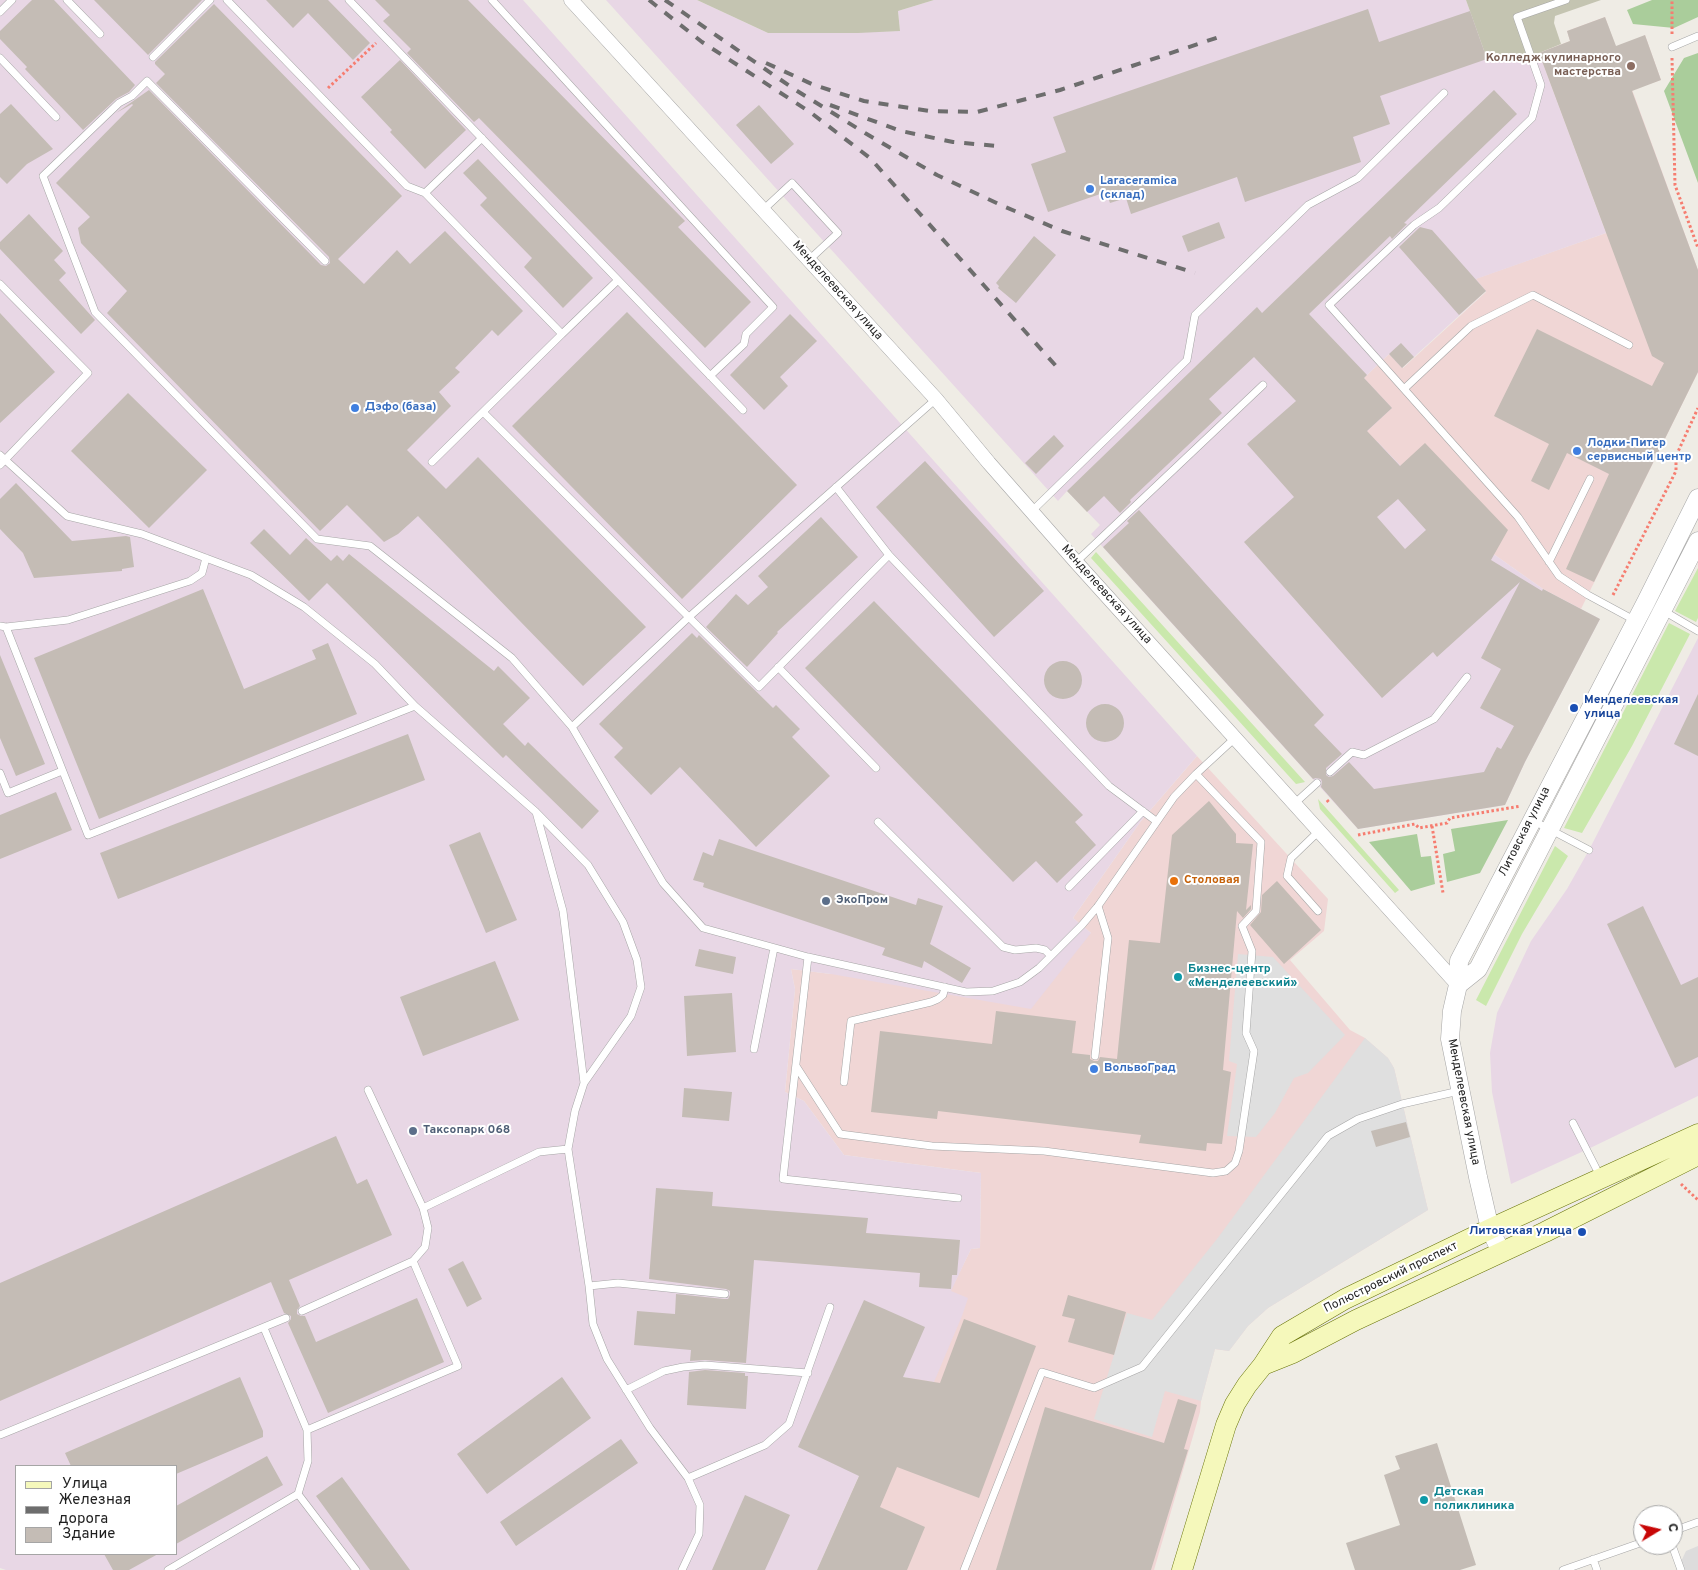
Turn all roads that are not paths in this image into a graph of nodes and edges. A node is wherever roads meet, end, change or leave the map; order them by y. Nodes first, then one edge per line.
1 (12, 0) edge
2 (67, 0) edge
3 (210, 0) edge
4 (227, 0) edge
5 (349, 0) edge
6 (492, 0) edge
7 (571, 0) edge
8 (1566, 0) edge
9 (0, 12) edge
10 (100, 34) dead end
11 (1698, 36) edge
12 (1672, 47) road end
13 (153, 57) dead end
14 (0, 58) edge
15 (1444, 93) dead end
16 (56, 117) dead end
17 (482, 138) junction
18 (425, 193) junction
19 (763, 210) junction
20 (809, 260) junction
21 (325, 261) dead end
22 (618, 280) junction
23 (0, 284) edge
24 (562, 334) junction
25 (1629, 345) dead end
26 (710, 376) junction
27 (1263, 385) dead end
28 (1404, 389) junction
29 (936, 399) junction
30 (743, 410) dead end
31 (483, 412) junction
32 (2, 460) edge
33 (432, 462) dead end
34 (1590, 479) dead end
35 (836, 487) junction
36 (1698, 498) edge
37 (1031, 512) junction
38 (1698, 541) edge
39 (889, 555) junction
40 (206, 558) junction
41 (1076, 562) junction
42 (1550, 562) junction
43 (1654, 606) junction
44 (689, 617) junction
45 (1636, 621) junction
46 (3, 627) edge
47 (1651, 630) junction
48 (1698, 631) edge
49 (778, 667) junction
50 (1467, 677) dead end
51 (414, 706) junction
52 (572, 727) junction
53 (1236, 738) junction
54 (876, 768) dead end
55 (62, 771) junction
56 (1330, 772) dead end
57 (0, 773) edge
58 (1196, 774) junction
59 (1317, 783) dead end
60 (1294, 804) junction
61 (1143, 811) junction
62 (536, 812) junction
63 (1532, 820) junction
64 (1156, 821) junction
65 (878, 822) dead end
66 (1550, 830) junction
67 (1319, 831) junction
68 (1589, 850) dead end
69 (1070, 887) dead end
70 (1098, 906) junction
71 (1318, 912) dead end
72 (774, 948) junction
73 (1051, 956) junction
74 (808, 957) junction
75 (1458, 985) junction
76 (945, 987) junction
77 (754, 1049) dead end
78 (1095, 1056) dead end
79 (796, 1066) junction
80 (844, 1082) dead end
81 (584, 1083) junction
82 (368, 1090) dead end
83 (1459, 1090) junction
84 (1573, 1124) dead end
85 (1698, 1134) edge
86 (568, 1149) junction
87 (1698, 1155) edge
88 (1601, 1178) junction
89 (958, 1198) dead end
90 (423, 1208) junction
91 (1490, 1229) junction
92 (1501, 1252) junction
93 (413, 1261) junction
94 (589, 1286) junction
95 (725, 1294) dead end
96 (830, 1307) dead end
97 (302, 1311) dead end
98 (286, 1318) dead end
99 (264, 1328) junction
100 (1263, 1366) junction
101 (808, 1373) junction
102 (626, 1390) junction
103 (307, 1430) junction
104 (0, 1435) edge
105 (688, 1478) junction
106 (298, 1494) junction
107 (1698, 1522) edge
108 (1683, 1527) edge
109 (1633, 1545) edge
110 (1676, 1555) edge
111 (1594, 1559) junction
112 (168, 1570) edge
113 (356, 1570) edge
114 (682, 1570) edge
115 (964, 1570) edge
116 (1182, 1570) edge
117 (1563, 1570) edge
118 (1597, 1570) edge
119 (1681, 1570) edge

1 - 9 lane
2 - 10 lane
3 - 13 lane
4 - 18 lane
5 - 17 lane
6 - 26 lane
7 - 19 street, Менделеевская улица
8 - 28 lane
11 - 12 lane
14 - 16 lane
15 - 37 lane
17 - 18 lane
17 - 22 lane
18 - 24 lane
19 - 20 street, Менделеевская улица
19 - 20 lane
20 - 29 street, Менделеевская улица
21 - 52 lane
22 - 24 lane
22 - 26 lane
23 - 32 lane
24 - 31 lane
25 - 28 lane
26 - 30 lane
27 - 41 lane
28 - 42 lane
29 - 35 lane
29 - 37 street, Менделеевская улица
31 - 33 lane
31 - 44 lane
32 - 40 lane
34 - 42 lane
35 - 39 lane
35 - 44 lane
36 - 43 street, Литовская улица
37 - 41 street, Менделеевская улица
38 - 43 street, Литовская улица
39 - 49 lane
39 - 61 lane
40 - 46 lane
40 - 51 lane
41 - 53 street, Менделеевская улица
42 - 45 lane
43 - 45 street, Литовская улица
43 - 47 street, Литовская улица
43 - 48 lane
44 - 49 lane
44 - 52 lane
45 - 47 lane
45 - 63 street, Литовская улица
46 - 55 lane
47 - 66 street, Литовская улица
49 - 54 lane
50 - 56 lane
51 - 55 lane
51 - 62 lane
52 - 72 lane
53 - 58 lane
53 - 60 street, Менделеевская улица
55 - 57 lane
58 - 64 lane
58 - 79 lane
59 - 60 lane
60 - 67 street, Менделеевская улица
61 - 64 lane
61 - 69 lane
62 - 81 lane
62 - 81 lane
63 - 66 lane
63 - 75 street, Литовская улица
64 - 70 lane
65 - 73 lane
66 - 68 lane
66 - 75 street, Литовская улица
67 - 71 lane
67 - 75 street, Менделеевская улица
70 - 73 lane
70 - 78 lane
72 - 74 lane
72 - 77 lane
73 - 76 lane
74 - 76 lane
74 - 79 lane
75 - 83 street, Менделеевская улица
76 - 80 lane
79 - 89 lane
81 - 86 lane
82 - 90 lane
83 - 91 street, Менделеевская улица
83 - 115 lane
84 - 88 lane
85 - 88 main road, Полюстровский проспект
86 - 90 lane
86 - 94 lane
87 - 92 main road, Полюстровский проспект
88 - 91 main road, Полюстровский проспект
90 - 93 lane
91 - 92 street, Менделеевская улица
91 - 100 main road, Полюстровский проспект
92 - 100 main road, Полюстровский проспект
93 - 97 lane
93 - 103 lane
94 - 95 lane
94 - 102 lane
96 - 101 lane
98 - 99 lane
99 - 103 lane
99 - 104 lane
100 - 116 main road, Полюстровский проспект
101 - 102 lane
101 - 105 lane
102 - 105 lane
103 - 106 lane
105 - 114 lane
106 - 112 lane
106 - 113 lane
107 - 108 lane
109 - 111 lane
110 - 119 lane
111 - 117 lane
111 - 118 lane

